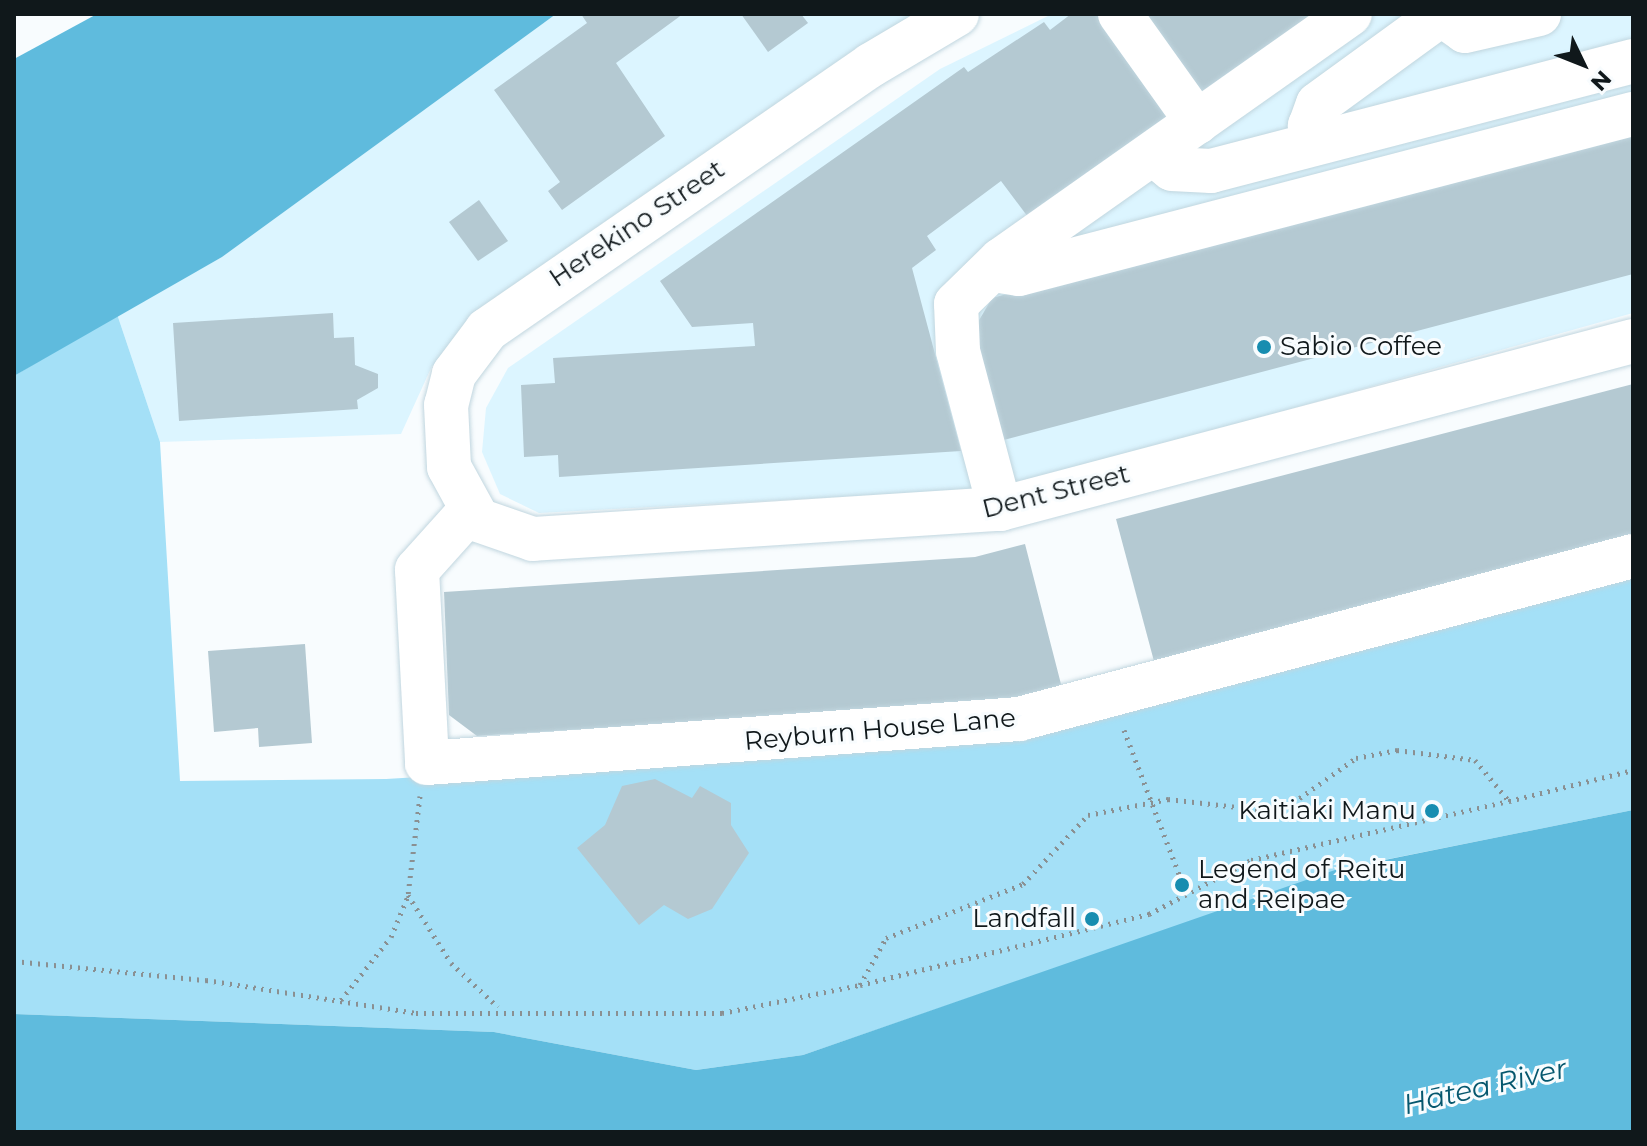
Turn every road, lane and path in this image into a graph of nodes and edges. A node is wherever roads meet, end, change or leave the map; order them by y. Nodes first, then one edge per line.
1 (957, 14) edge
2 (1120, 14) edge
3 (1350, 14) edge
4 (1441, 14) edge
5 (1539, 14) edge
6 (1633, 61) edge
7 (1633, 114) edge
8 (1197, 122) junction
9 (1319, 140) junction
10 (1153, 154) junction
11 (1211, 171) junction
12 (1206, 223) junction
13 (994, 270) junction
14 (1633, 341) edge
15 (1000, 509) junction
16 (469, 512) junction
17 (1633, 556) edge
18 (1112, 695) junction
19 (427, 763) junction
20 (1633, 770) edge
21 (1509, 801) junction
22 (1149, 807) junction
23 (1185, 890) junction
24 (408, 895) junction
25 (14, 961) edge
26 (860, 985) junction
27 (341, 1000) junction
28 (500, 1009) junction

1 - 16 street, Herekino Street
2 - 8 street
3 - 8 street
4 - 5 street
4 - 9 street
6 - 9 street
7 - 12 street
8 - 10 street
9 - 11 street
10 - 11 street
10 - 13 street
11 - 12 street
12 - 13 street
13 - 15 street
14 - 15 street, Dent Street
15 - 16 street, Dent Street
16 - 19 street
17 - 18 street, Reyburn House Lane
18 - 19 street, Reyburn House Lane
18 - 22 path
19 - 24 path
20 - 21 path
21 - 22 path
21 - 23 path
22 - 23 path
22 - 26 path
23 - 26 path
24 - 27 path
24 - 28 path
25 - 27 path
26 - 28 path
27 - 28 path

